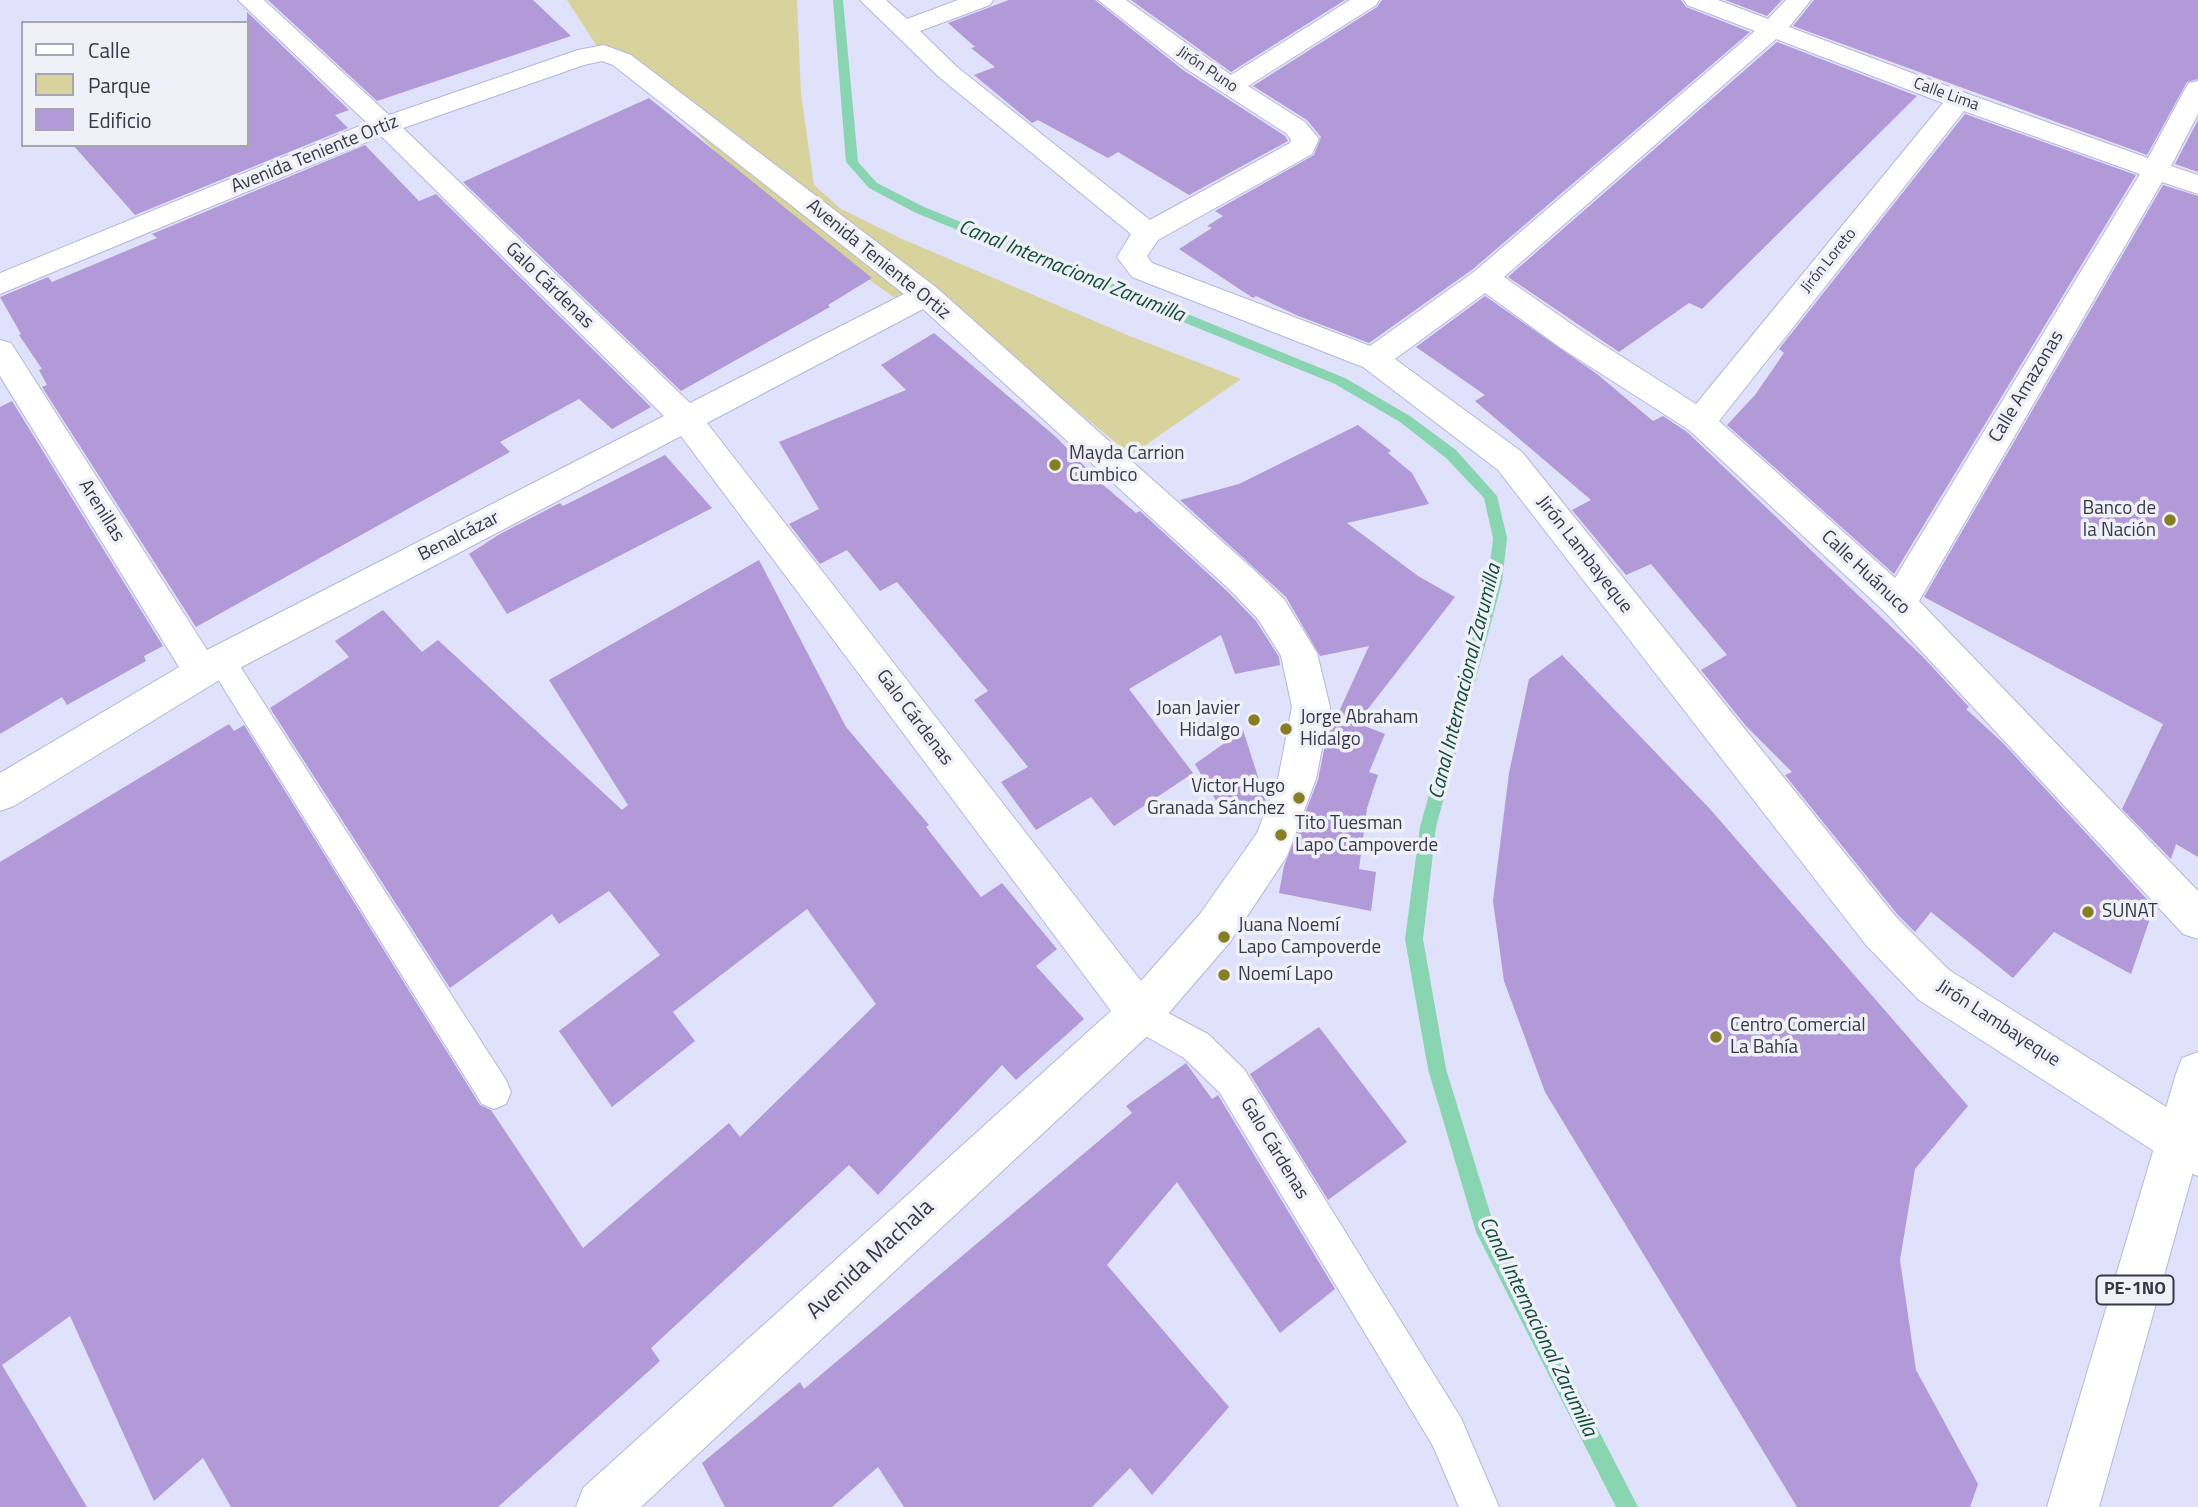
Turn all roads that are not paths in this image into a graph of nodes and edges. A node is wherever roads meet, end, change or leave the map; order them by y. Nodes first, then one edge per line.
1 (250, 0) edge
2 (872, 0) edge
3 (981, 0) edge
4 (1110, 0) edge
5 (1367, 0) edge
6 (1696, 0) edge
7 (1799, 0) edge
8 (904, 29) junction
9 (1773, 29) junction
10 (1231, 86) junction
11 (2198, 89) edge
12 (1959, 100) junction
13 (385, 125) junction
14 (2155, 171) junction
15 (2198, 185) edge
16 (1149, 233) junction
17 (1485, 278) junction
18 (0, 284) edge
19 (926, 295) junction
20 (0, 351) edge
21 (1374, 359) junction
22 (686, 419) junction
23 (1700, 422) junction
24 (1899, 603) junction
25 (211, 665) junction
26 (0, 794) edge
27 (2198, 920) edge
28 (1140, 1014) junction
29 (2198, 1074) edge
30 (494, 1092) dead end
31 (2189, 1146) edge
32 (602, 1507) edge
33 (1479, 1507) edge
34 (2073, 1507) edge

1 - 13 street, Galo Cárdenas
2 - 8 street
3 - 8 street
4 - 10 street, Jirón Puno
5 - 10 street
6 - 9 street, Calle Lima
7 - 9 street
8 - 16 street
9 - 12 street, Calle Lima
9 - 17 street
10 - 16 street, Jirón Puno
11 - 14 street, Calle Amazonas
12 - 14 street, Calle Lima
12 - 23 street, Jirón Loreto
13 - 18 street, Avenida Teniente Ortiz
13 - 19 street, Avenida Teniente Ortiz
13 - 22 street, Galo Cárdenas
14 - 15 street, Calle Lima
14 - 24 street, Calle Amazonas
16 - 21 street, Jirón Lambayeque
17 - 21 street
17 - 23 street, Calle Huánuco
19 - 22 street, Benalcázar
19 - 28 street, Avenida Teniente Ortiz
20 - 25 street, Arenillas
21 - 31 street, Jirón Lambayeque
22 - 25 street, Benalcázar
22 - 28 street, Galo Cárdenas
23 - 24 street, Calle Huánuco
24 - 27 street, Calle Huánuco
25 - 26 street, Benalcázar
25 - 30 lane
28 - 32 street, Avenida Machala
28 - 33 lane, Galo Cárdenas
29 - 31 street, PE-1NO
31 - 34 street, PE-1NO

